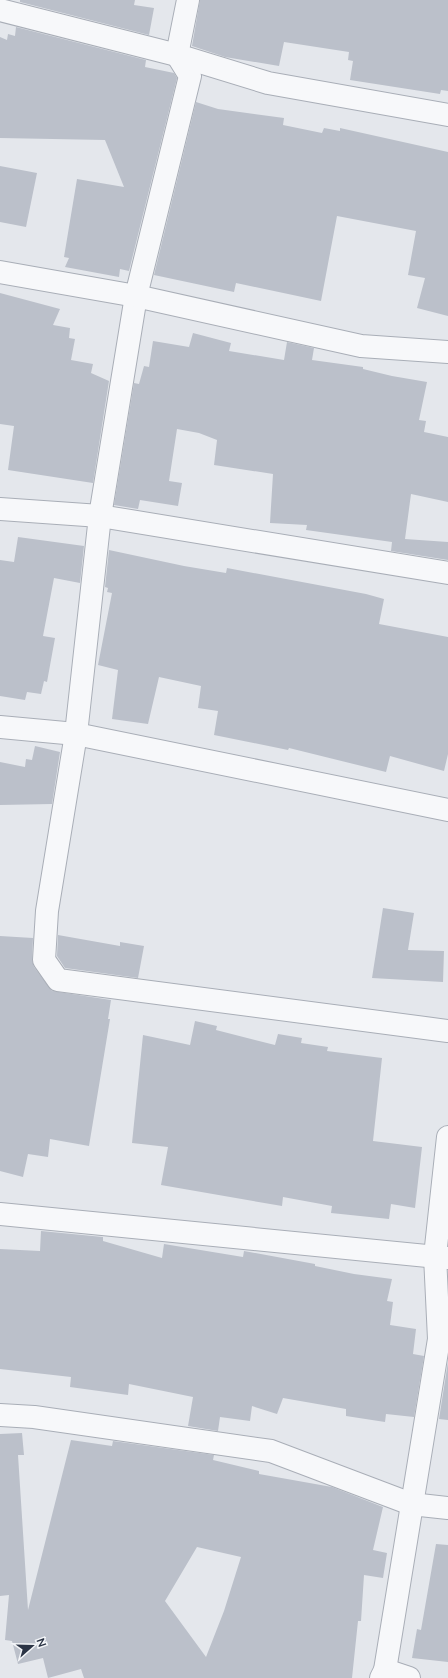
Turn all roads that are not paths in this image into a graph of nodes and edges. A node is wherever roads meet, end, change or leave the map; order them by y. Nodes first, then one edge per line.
1 (188, 0) edge
2 (0, 10) edge
3 (177, 55) junction
4 (448, 115) edge
5 (0, 272) edge
6 (136, 296) junction
7 (448, 352) edge
8 (0, 509) edge
9 (100, 516) junction
10 (448, 573) edge
11 (0, 727) edge
12 (76, 734) junction
13 (448, 810) edge
14 (448, 1031) edge
15 (448, 1137) edge
16 (0, 1214) edge
17 (442, 1257) edge
18 (0, 1415) edge
19 (411, 1504) junction
20 (448, 1508) edge
21 (383, 1674) edge
22 (409, 1678) edge

1 - 3 street
2 - 3 street
3 - 4 street
3 - 6 street
5 - 6 street
6 - 7 street
6 - 9 street
8 - 9 street
9 - 10 street
9 - 12 street
11 - 12 street
12 - 13 street
12 - 14 street
15 - 17 street
16 - 17 street
17 - 19 street
18 - 19 street
19 - 20 street
19 - 21 street
21 - 22 street

